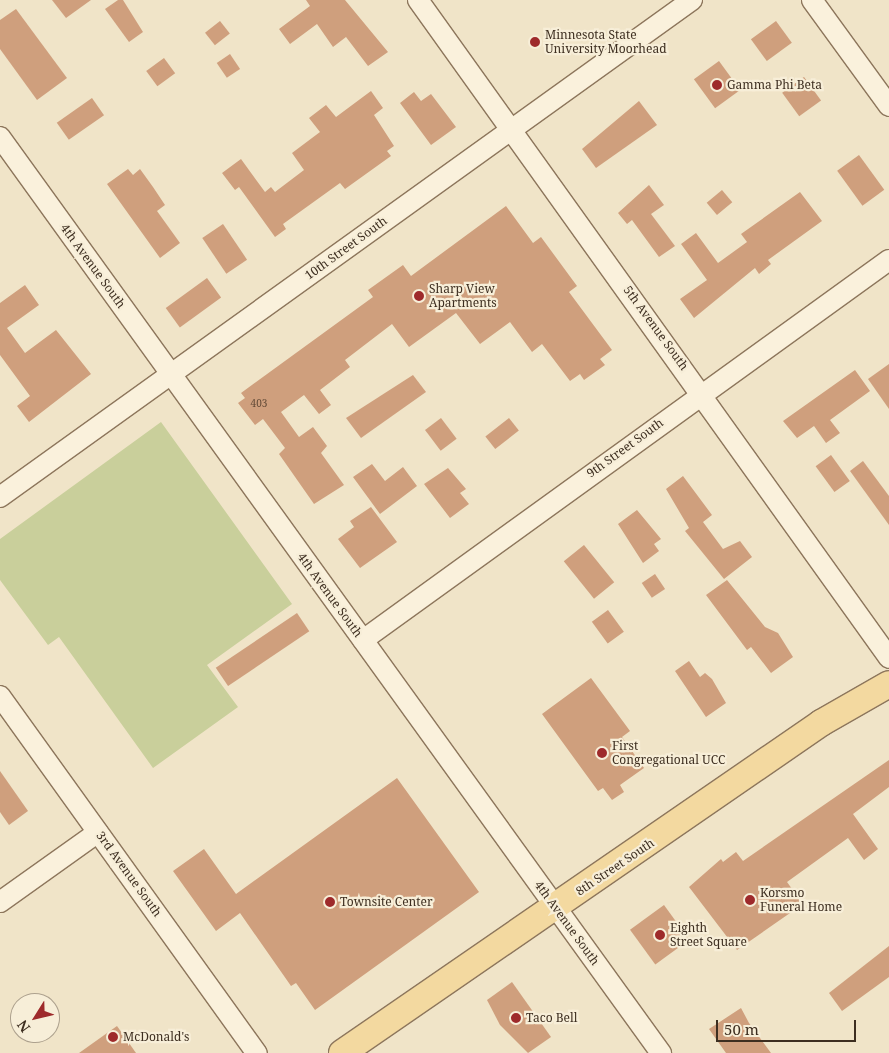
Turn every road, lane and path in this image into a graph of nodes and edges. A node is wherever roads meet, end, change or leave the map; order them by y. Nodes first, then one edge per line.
1 (418, 0) edge
2 (692, 0) edge
3 (812, 0) edge
4 (889, 106) edge
5 (512, 129) junction
6 (0, 137) edge
7 (889, 260) edge
8 (171, 374) junction
9 (704, 394) junction
10 (0, 497) edge
11 (363, 640) junction
12 (889, 658) edge
13 (889, 684) edge
14 (0, 696) edge
15 (98, 832) junction
16 (0, 902) edge
17 (555, 907) junction
18 (257, 1053) edge
19 (342, 1053) edge
20 (660, 1053) edge

1 - 5 street, 5th Avenue South
2 - 5 street, 10th Street South
3 - 4 street
5 - 8 street, 10th Street South
5 - 9 street, 5th Avenue South
6 - 8 street, 4th Avenue South
7 - 9 street, 9th Street South
8 - 10 street, 10th Street South
8 - 11 street, 4th Avenue South
9 - 11 street, 9th Street South
9 - 12 street, 5th Avenue South
11 - 17 street, 4th Avenue South
13 - 17 main road, 8th Street South
14 - 15 street, 3rd Avenue South
15 - 16 street
15 - 18 street, 3rd Avenue South
17 - 19 main road, 8th Street South
17 - 20 street, 4th Avenue South

